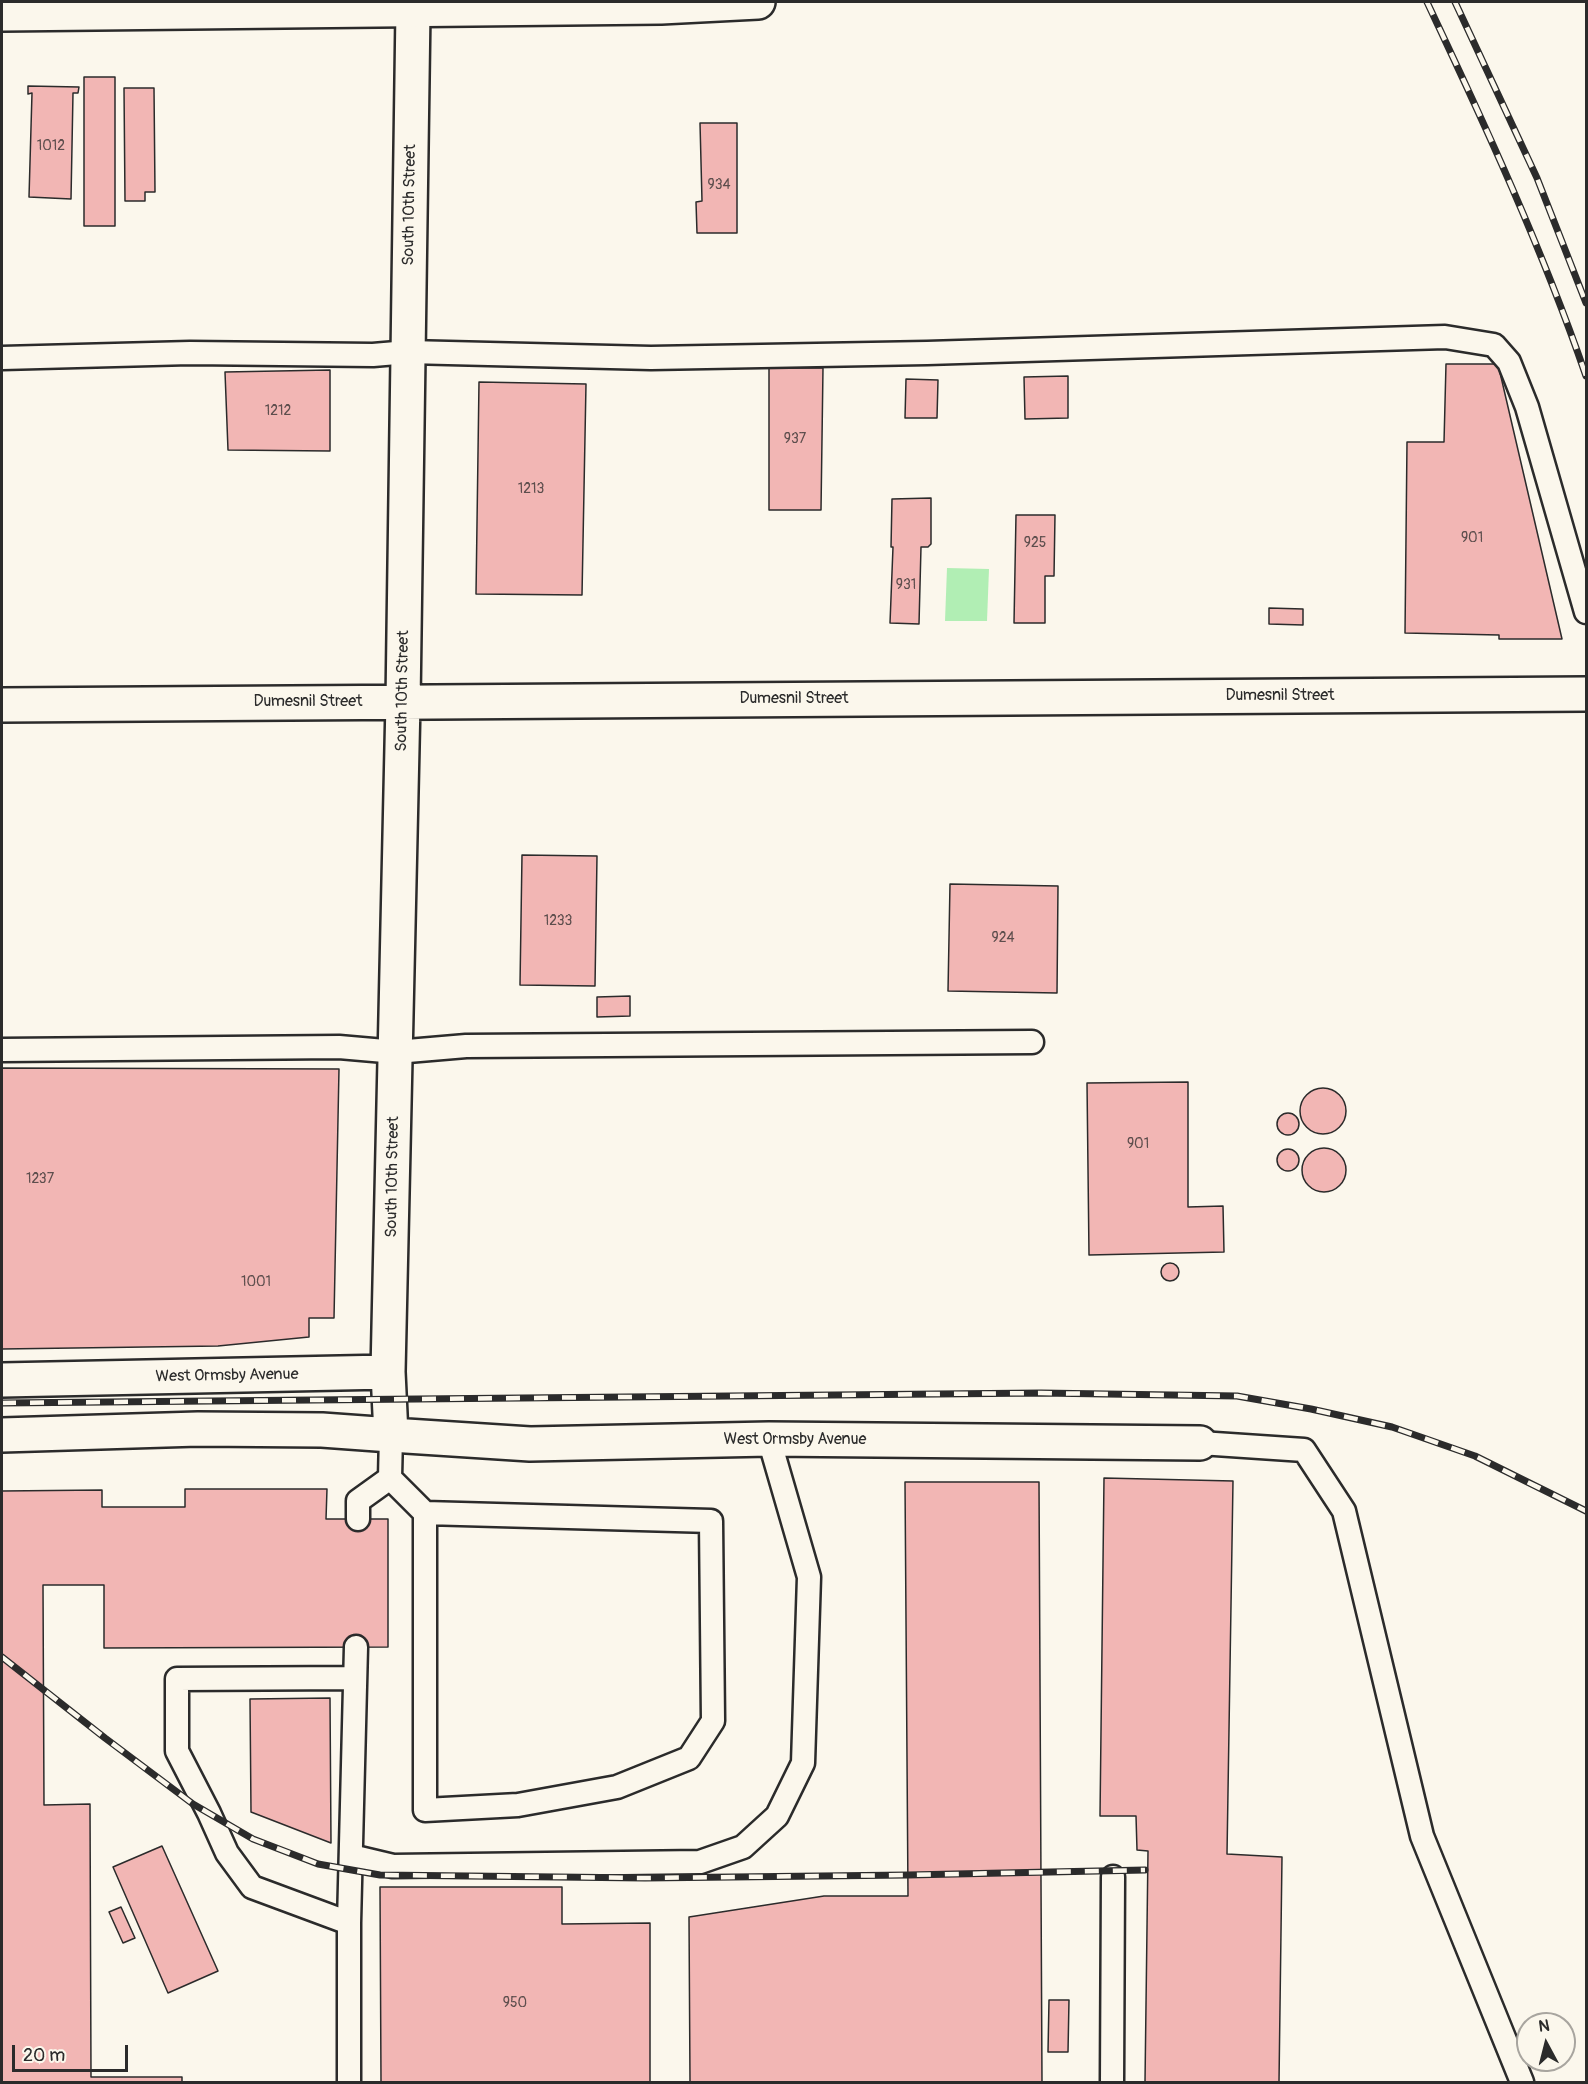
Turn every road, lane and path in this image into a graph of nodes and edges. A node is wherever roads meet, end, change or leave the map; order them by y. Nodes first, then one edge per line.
1 (758, 2) edge
2 (413, 10) junction
3 (2, 14) edge
4 (408, 352) junction
5 (2, 358) edge
6 (1587, 612) edge
7 (1587, 694) edge
8 (403, 702) junction
9 (2, 705) edge
10 (1032, 1042) dead end
11 (2, 1050) edge
12 (396, 1052) junction
13 (388, 1372) junction
14 (2, 1380) edge
15 (2, 1435) edge
16 (391, 1436) junction
17 (769, 1439) junction
18 (1200, 1443) joint
19 (390, 1478) junction
20 (425, 1513) junction
21 (358, 1519) dead end
22 (356, 1647) dead end
23 (355, 1678) junction
24 (351, 1856) junction
25 (1113, 1877) dead end
26 (349, 1923) junction
27 (350, 2082) edge
28 (1112, 2082) edge
29 (1522, 2082) edge

1 - 2 street
2 - 3 street
2 - 4 street, South 10th Street
4 - 5 lane
4 - 6 lane
4 - 8 street, South 10th Street
7 - 8 street, Dumesnil Street
8 - 9 street, Dumesnil Street
8 - 12 street, South 10th Street
10 - 12 lane
11 - 12 lane
12 - 13 street, South 10th Street
13 - 14 street, West Ormsby Avenue
13 - 16 street
15 - 16 street, West Ormsby Avenue
16 - 17 street, West Ormsby Avenue
16 - 19 lane
17 - 18 street, West Ormsby Avenue
17 - 24 lane
18 - 29 lane
19 - 20 lane
19 - 21 lane
20 - 20 lane
22 - 23 lane
23 - 24 lane
23 - 26 lane
24 - 26 lane
25 - 28 lane
26 - 27 lane

